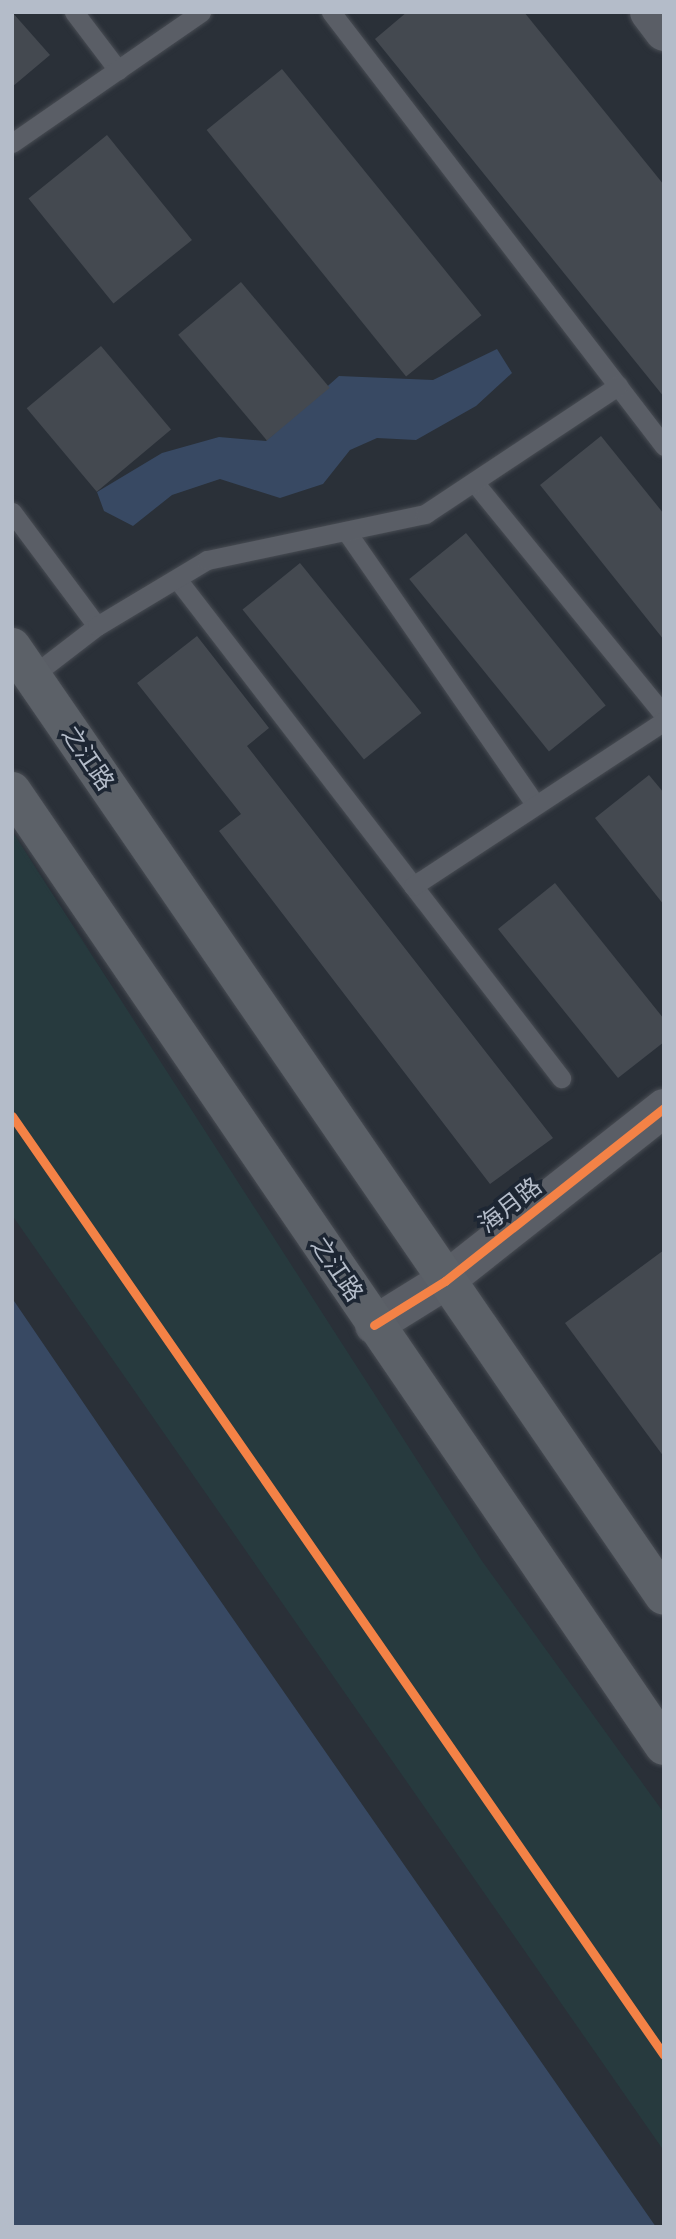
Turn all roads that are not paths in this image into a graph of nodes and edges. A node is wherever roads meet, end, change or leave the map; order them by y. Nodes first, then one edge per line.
1 (74, 12) edge
2 (201, 12) edge
3 (331, 12) edge
4 (649, 12) edge
5 (664, 32) edge
6 (118, 69) junction
7 (12, 143) edge
8 (618, 386) junction
9 (664, 446) edge
10 (474, 482) junction
11 (12, 512) edge
12 (346, 531) junction
13 (177, 579) junction
14 (97, 626) junction
15 (22, 662) edge
16 (664, 715) edge
17 (664, 721) edge
18 (12, 791) edge
19 (536, 805) junction
20 (413, 886) junction
21 (561, 1078) dead end
22 (664, 1108) edge
23 (445, 1281) junction
24 (374, 1325) junction
25 (664, 1596) edge
26 (664, 1745) edge

1 - 6 lane
2 - 6 lane
3 - 8 lane
4 - 5 street
6 - 7 lane
8 - 9 lane
8 - 10 lane
10 - 12 lane
10 - 16 lane
11 - 14 lane
12 - 13 lane
12 - 19 lane
13 - 14 lane
13 - 20 lane
14 - 15 lane
15 - 23 main road, 之江路
17 - 19 lane
18 - 24 main road, 之江路
19 - 20 lane
20 - 21 lane
22 - 23 street, 海月路
23 - 24 street, 海月路
23 - 25 main road, 之江路
24 - 26 main road, 之江路

